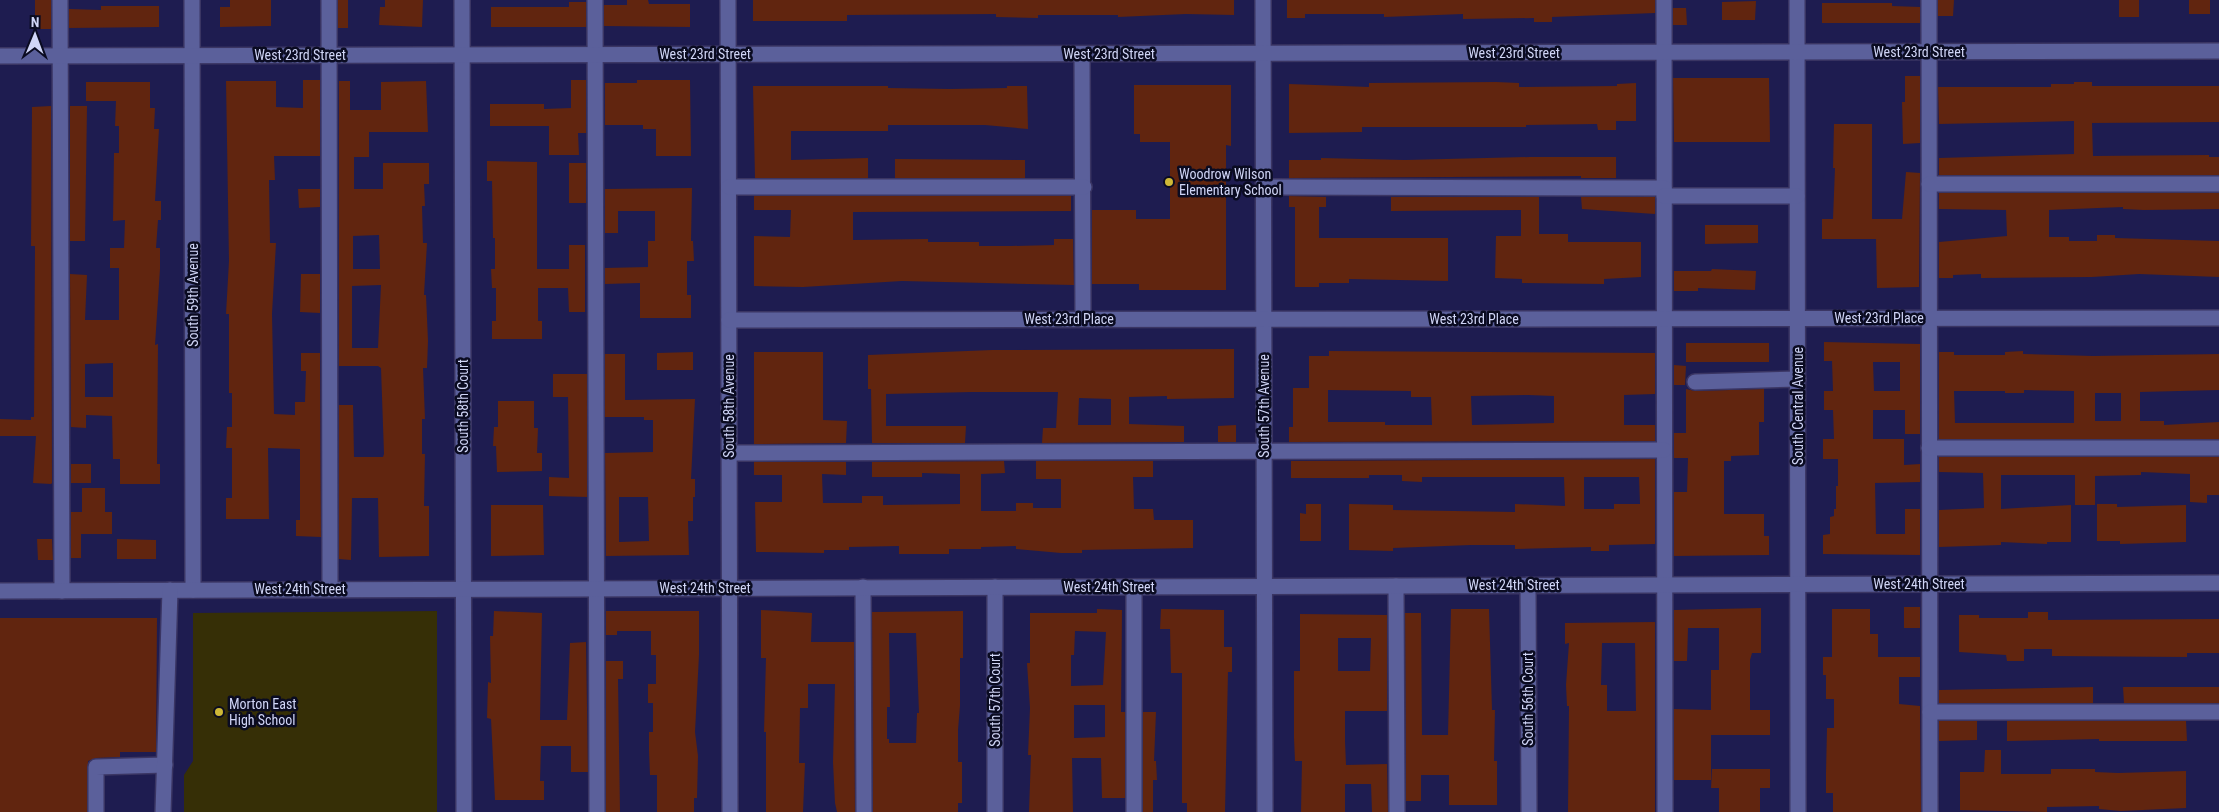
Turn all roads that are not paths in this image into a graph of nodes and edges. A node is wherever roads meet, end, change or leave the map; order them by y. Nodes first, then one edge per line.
1 (60, 0) edge
2 (192, 0) edge
3 (329, 0) edge
4 (462, 0) edge
5 (595, 0) edge
6 (728, 0) edge
7 (1263, 0) edge
8 (1664, 0) edge
9 (1797, 0) edge
10 (1929, 0) edge
11 (1797, 52) junction
12 (1929, 52) junction
13 (2219, 52) edge
14 (1263, 53) junction
15 (1664, 53) junction
16 (595, 54) junction
17 (728, 54) junction
18 (1082, 54) junction
19 (192, 55) junction
20 (329, 55) junction
21 (462, 55) junction
22 (0, 56) edge
23 (60, 56) junction
24 (1929, 184) junction
25 (2219, 184) edge
26 (729, 187) junction
27 (1084, 187) junction
28 (1263, 187) junction
29 (1664, 192) junction
30 (1798, 196) junction
31 (1929, 318) junction
32 (2219, 318) edge
33 (1083, 319) junction
34 (1264, 319) junction
35 (1664, 319) junction
36 (1798, 319) junction
37 (729, 320) junction
38 (1798, 379) junction
39 (1694, 382) dead end
40 (1929, 448) junction
41 (2219, 448) edge
42 (1664, 450) junction
43 (1264, 451) junction
44 (729, 453) junction
45 (2219, 583) edge
46 (1664, 584) junction
47 (1798, 584) junction
48 (1930, 584) junction
49 (1528, 585) junction
50 (1134, 586) junction
51 (1264, 586) junction
52 (1396, 586) junction
53 (863, 587) junction
54 (995, 587) junction
55 (596, 588) junction
56 (730, 588) junction
57 (330, 589) junction
58 (464, 589) junction
59 (62, 590) junction
60 (170, 590) junction
61 (193, 590) junction
62 (0, 591) edge
63 (1930, 712) junction
64 (2219, 712) edge
65 (165, 765) junction
66 (96, 812) edge
67 (163, 812) edge
68 (464, 812) edge
69 (597, 812) edge
70 (730, 812) edge
71 (864, 812) edge
72 (995, 812) edge
73 (1134, 812) edge
74 (1265, 812) edge
75 (1397, 812) edge
76 (1529, 812) edge
77 (1665, 812) edge
78 (1798, 812) edge
79 (1930, 812) edge

1 - 23 street
2 - 19 street, South 59th Avenue
3 - 20 street
4 - 21 street, South 58th Court
5 - 16 street
6 - 17 street, South 58th Avenue
7 - 14 street, South 57th Avenue
8 - 15 street
9 - 11 street, South Central Avenue
10 - 12 street
11 - 12 street, West 23rd Street
11 - 15 street, West 23rd Street
11 - 30 street, South Central Avenue
12 - 13 street, West 23rd Street
12 - 24 street
14 - 15 street, West 23rd Street
14 - 18 street, West 23rd Street
14 - 28 street, South 57th Avenue
15 - 29 street
16 - 17 street, West 23rd Street
16 - 21 street, West 23rd Street
16 - 55 street
17 - 18 street, West 23rd Street
17 - 26 street, South 58th Avenue
18 - 27 street
19 - 20 street, West 23rd Street
19 - 23 street, West 23rd Street
19 - 61 street, South 59th Avenue
20 - 21 street, West 23rd Street
20 - 57 street
21 - 58 street, South 58th Court
22 - 23 street, West 23rd Street
23 - 59 street
24 - 25 street
24 - 31 street
26 - 27 street
26 - 37 street, South 58th Avenue
27 - 33 street
28 - 29 street
28 - 34 street, South 57th Avenue
29 - 30 street
29 - 35 street
30 - 36 street, South Central Avenue
31 - 32 street, West 23rd Place
31 - 36 street, West 23rd Place
31 - 40 street
33 - 34 street, West 23rd Place
33 - 37 street, West 23rd Place
34 - 35 street, West 23rd Place
34 - 43 street, South 57th Avenue
35 - 36 street, West 23rd Place
35 - 42 street
36 - 38 street, South Central Avenue
37 - 44 street, South 58th Avenue
38 - 39 street
38 - 47 street, South Central Avenue
40 - 41 street
40 - 48 street
42 - 43 street
42 - 46 street
43 - 44 street
43 - 51 street, South 57th Avenue
44 - 56 street, South 58th Avenue
45 - 48 street, West 24th Street
46 - 47 street, West 24th Street
46 - 49 street, West 24th Street
46 - 77 street
47 - 48 street, West 24th Street
47 - 78 street, South Central Avenue
48 - 63 street
49 - 52 street, West 24th Street
49 - 76 street, South 56th Court
50 - 51 street, West 24th Street
50 - 54 street, West 24th Street
50 - 73 street
51 - 52 street, West 24th Street
51 - 74 street, South 57th Avenue
52 - 75 street
53 - 54 street, West 24th Street
53 - 56 street, West 24th Street
53 - 71 street
54 - 72 street, South 57th Court
55 - 56 street, West 24th Street
55 - 58 street, West 24th Street
55 - 69 street
56 - 70 street, South 58th Avenue
57 - 58 street, West 24th Street
57 - 61 street, West 24th Street
58 - 68 street, South 58th Court
59 - 60 street, West 24th Street
59 - 62 street, West 24th Street
60 - 61 street, West 24th Street
60 - 65 street
63 - 64 street
63 - 79 street
65 - 66 street
65 - 67 street

